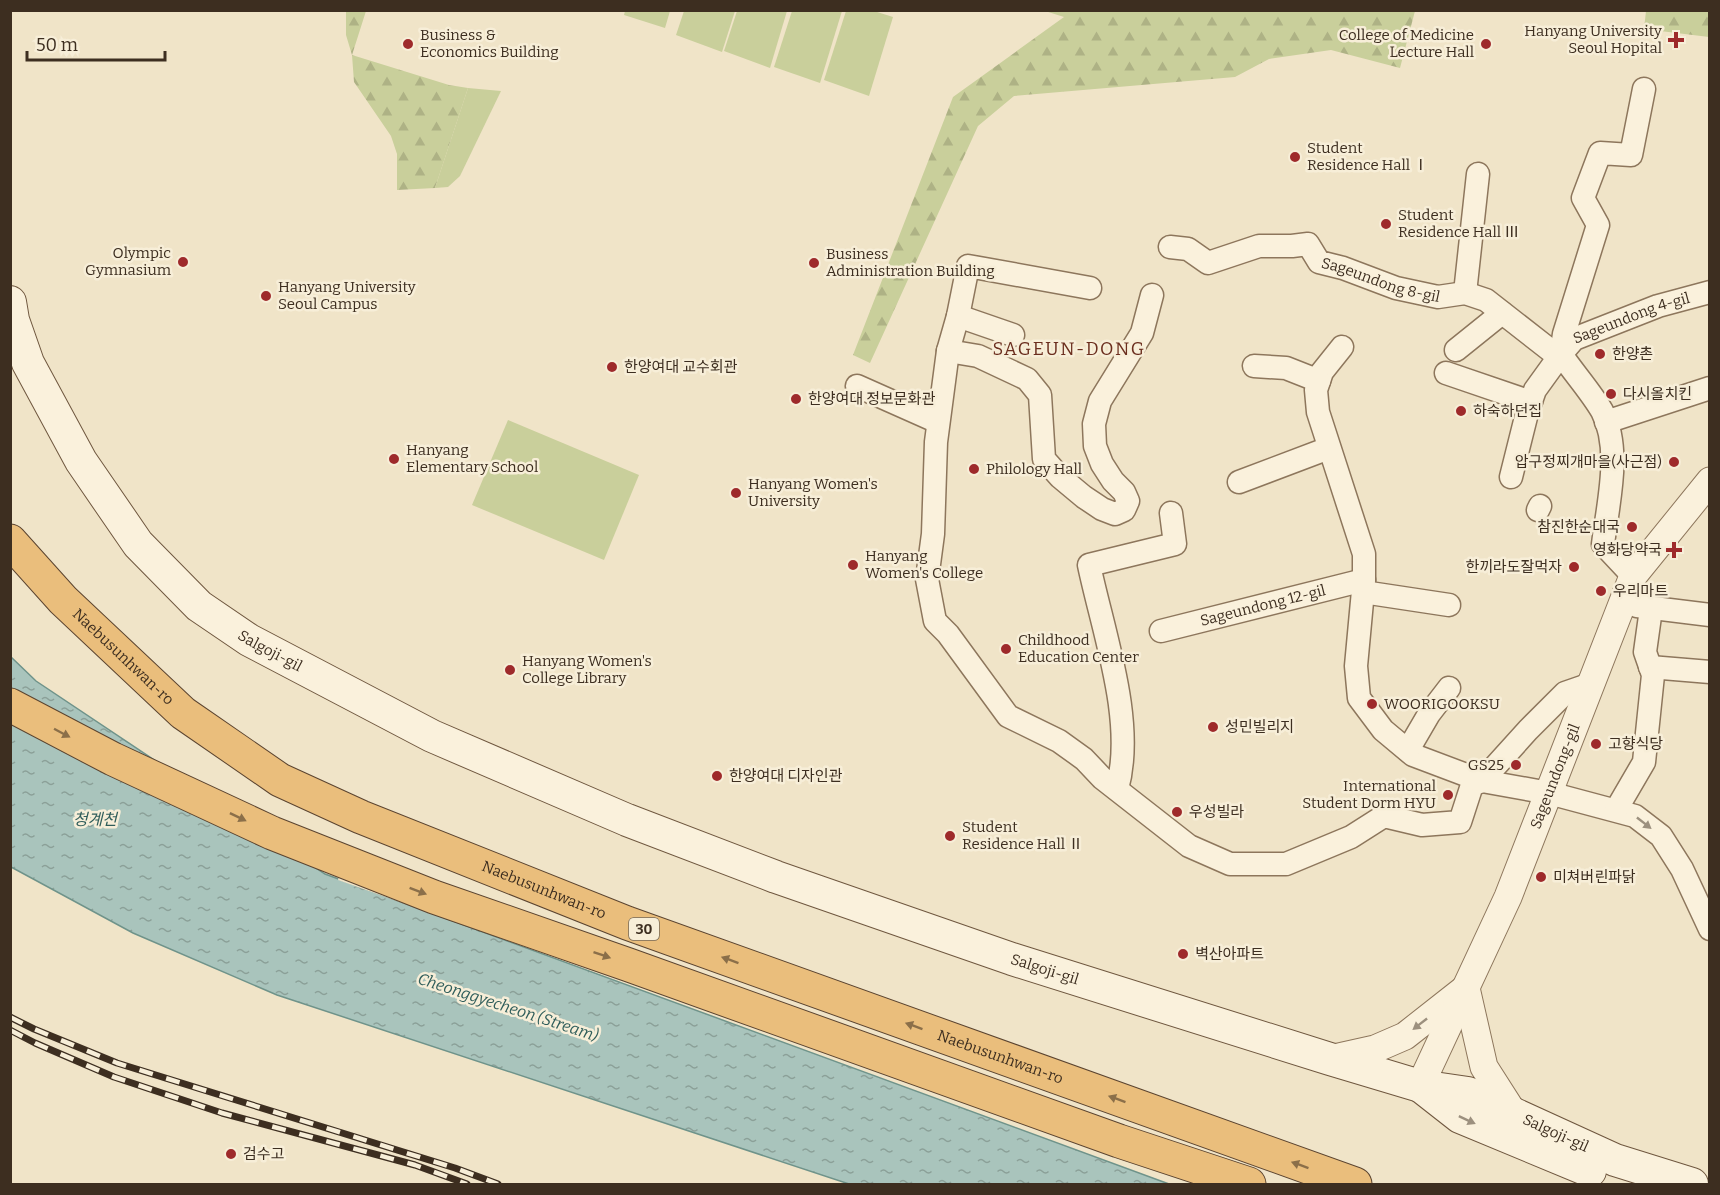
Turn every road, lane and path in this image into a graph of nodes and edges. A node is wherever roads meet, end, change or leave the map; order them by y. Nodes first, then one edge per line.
1 (1644, 89) dead end
2 (1478, 174) dead end
3 (1170, 247) dead end
4 (1090, 288) dead end
5 (1710, 292) edge
6 (1465, 293) junction
7 (1152, 295) dead end
8 (10, 302) edge
9 (1502, 313) junction
10 (958, 316) junction
11 (1013, 335) dead end
12 (1342, 347) dead end
13 (1456, 350) dead end
14 (948, 351) junction
15 (1561, 354) junction
16 (1254, 366) dead end
17 (10, 368) edge
18 (1446, 372) dead end
19 (1319, 381) junction
20 (857, 386) dead end
21 (1710, 388) edge
22 (1531, 402) junction
23 (938, 422) junction
24 (1606, 422) junction
25 (1329, 448) junction
26 (1511, 477) dead end
27 (1710, 481) edge
28 (1239, 482) dead end
29 (1171, 513) dead end
30 (10, 541) edge
31 (1633, 576) junction
32 (1364, 586) junction
33 (1622, 603) junction
34 (1449, 605) dead end
35 (1651, 609) junction
36 (1710, 615) edge
37 (1161, 631) dead end
38 (1650, 667) junction
39 (1710, 672) edge
40 (1591, 684) junction
41 (1449, 688) dead end
42 (10, 705) edge
43 (1408, 750) junction
44 (1482, 781) junction
45 (1110, 784) junction
46 (1549, 793) junction
47 (1616, 810) junction
48 (674, 839) junction
49 (1710, 929) edge
50 (1466, 988) junction
51 (1330, 1059) junction
52 (1420, 1086) junction
53 (1514, 1114) junction
54 (1249, 1185) edge
55 (1355, 1185) edge
56 (1629, 1185) edge
57 (1692, 1185) edge

1 - 15 street
2 - 6 street, Sageundong 8-gil
3 - 6 street, Sageundong 8-gil
4 - 10 street
5 - 15 street, Sageundong 4-gil
6 - 9 street
7 - 14 street
8 - 48 main road, Salgoji-gil
9 - 13 street
9 - 15 street
10 - 11 street
10 - 14 street
12 - 19 street
14 - 23 street
15 - 22 street
15 - 24 street
16 - 19 street
17 - 48 main road, Salgoji-gil
18 - 22 street
19 - 25 street
20 - 23 street
21 - 24 street
22 - 26 street
23 - 45 street
24 - 31 street
25 - 28 street
25 - 32 street
27 - 31 street, Sageundong-gil
29 - 45 street
55 -> 30 highway, Naebusunhwan-ro / 30
31 - 33 street, Sageundong-gil
32 - 34 street, Sageundong 12-gil
32 - 37 street, Sageundong 12-gil
32 - 43 street
33 - 35 street
33 - 40 street, Sageundong-gil
35 - 36 street
35 - 38 street
38 - 39 street
38 - 47 street
40 - 44 street
40 - 46 street, Sageundong-gil
41 - 43 street
42 -> 54 highway
43 - 44 street
44 - 45 street
44 - 46 street
46 - 47 street
46 - 50 street, Sageundong-gil
47 -> 49 street
48 - 51 main road, Salgoji-gil
50 -> 51 street
50 - 52 street, Sageundong-gil
50 - 53 street
51 - 52 main road, Salgoji-gil
52 - 53 main road, Salgoji-gil
52 -> 56 main road, Salgoji-gil
53 - 57 main road, Salgoji-gil

